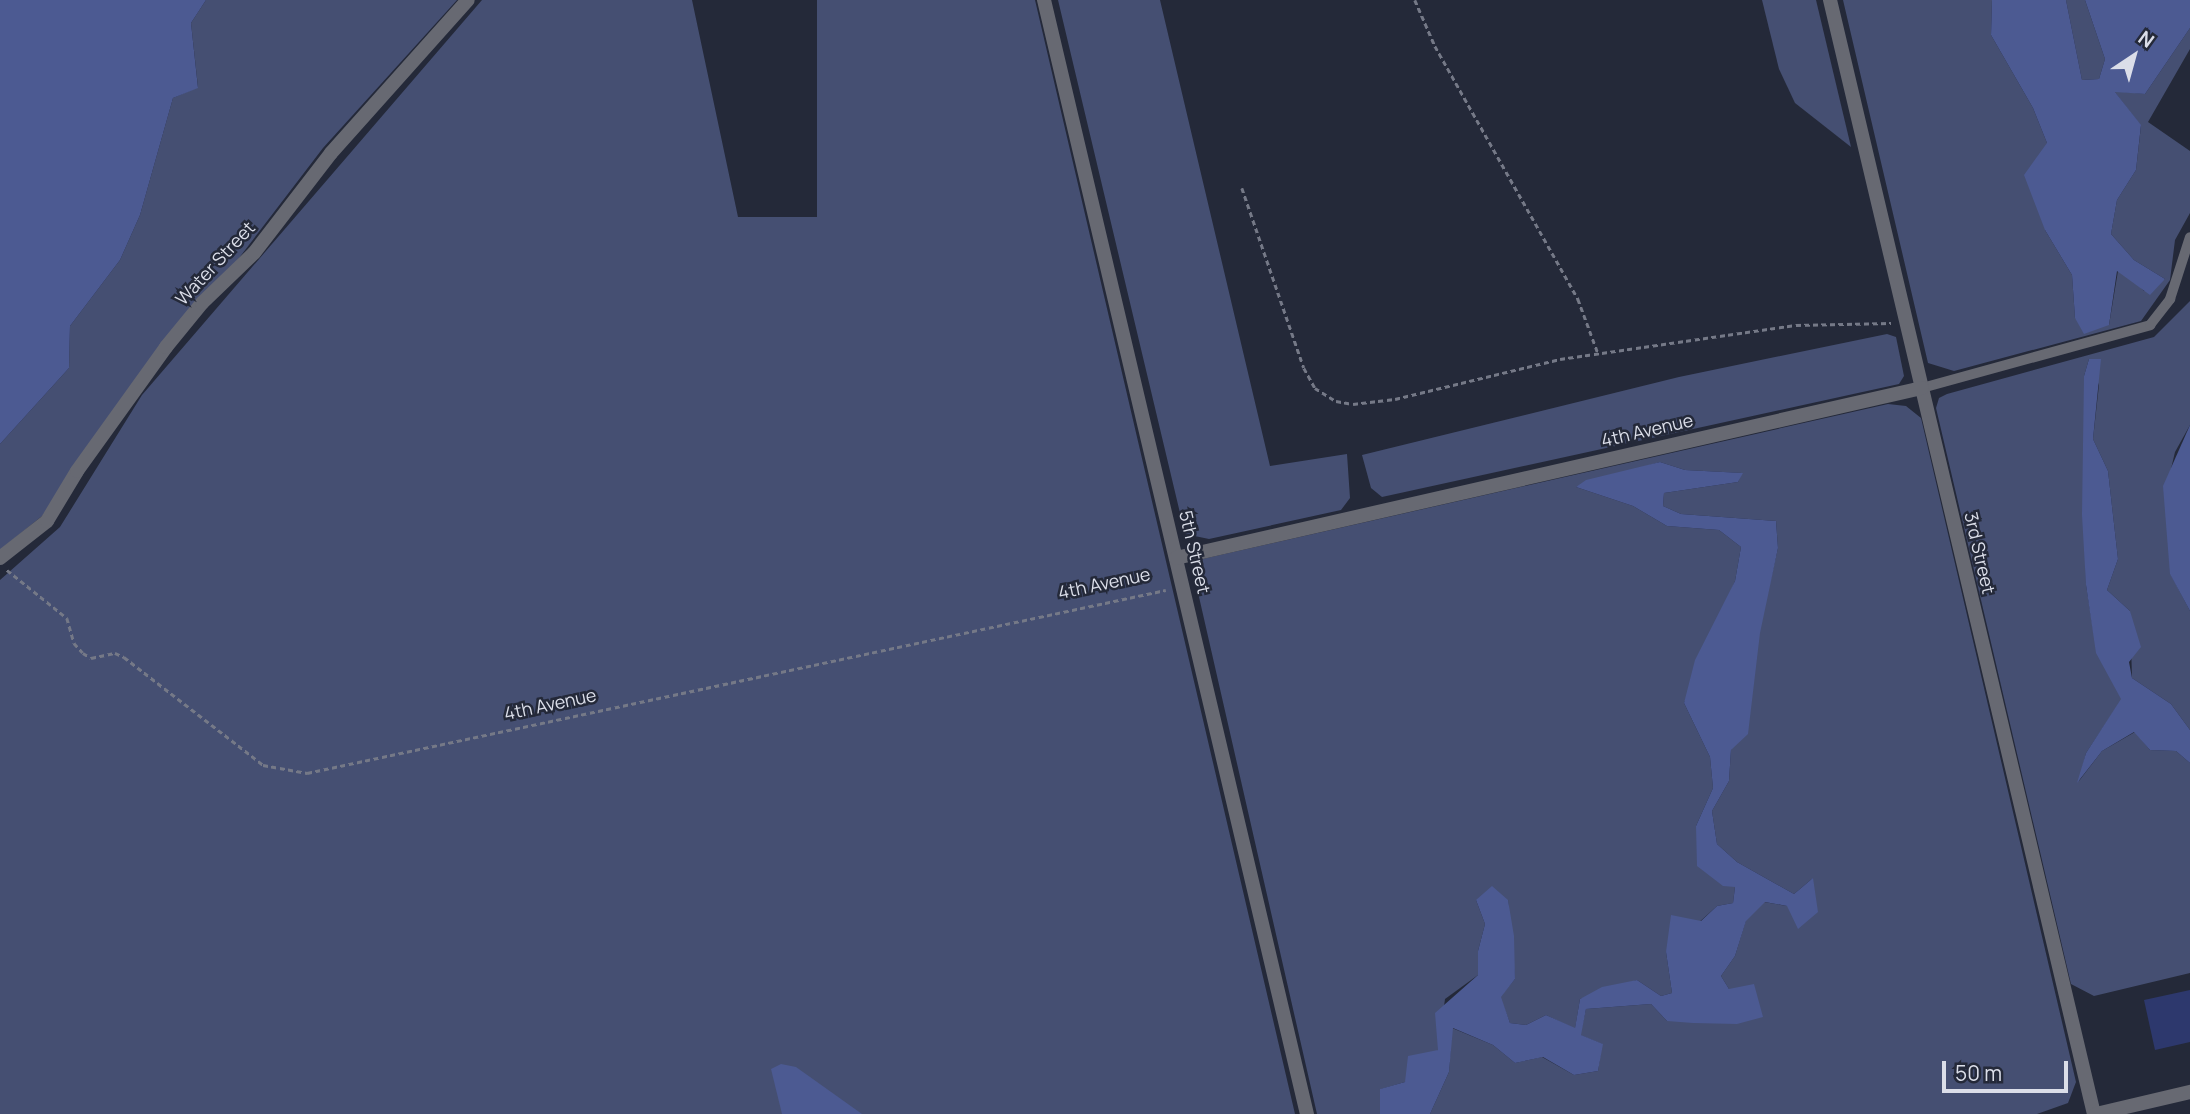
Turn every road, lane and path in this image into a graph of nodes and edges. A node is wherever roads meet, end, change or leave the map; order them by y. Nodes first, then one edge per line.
1 (468, 0) edge
2 (1044, 0) edge
3 (1415, 0) edge
4 (1830, 0) edge
5 (1242, 188) dead end
6 (2190, 237) edge
7 (1907, 324) junction
8 (1598, 354) junction
9 (1922, 388) junction
10 (0, 558) edge
11 (1176, 558) junction
12 (0, 564) edge
13 (1183, 586) junction
14 (2190, 1092) edge
15 (1307, 1114) edge
16 (2095, 1114) edge

1 - 10 street, Water Street
2 - 11 street, 5th Street
3 - 8 path
4 - 7 street, 3rd Street
5 - 8 path
6 - 9 lane
7 - 8 path
7 - 9 street, 3rd Street
9 - 11 street, 4th Avenue
9 - 16 street, 3rd Street
11 - 13 street, 5th Street
12 - 13 path, 4th Avenue
13 - 15 street, 5th Street
14 - 16 street

